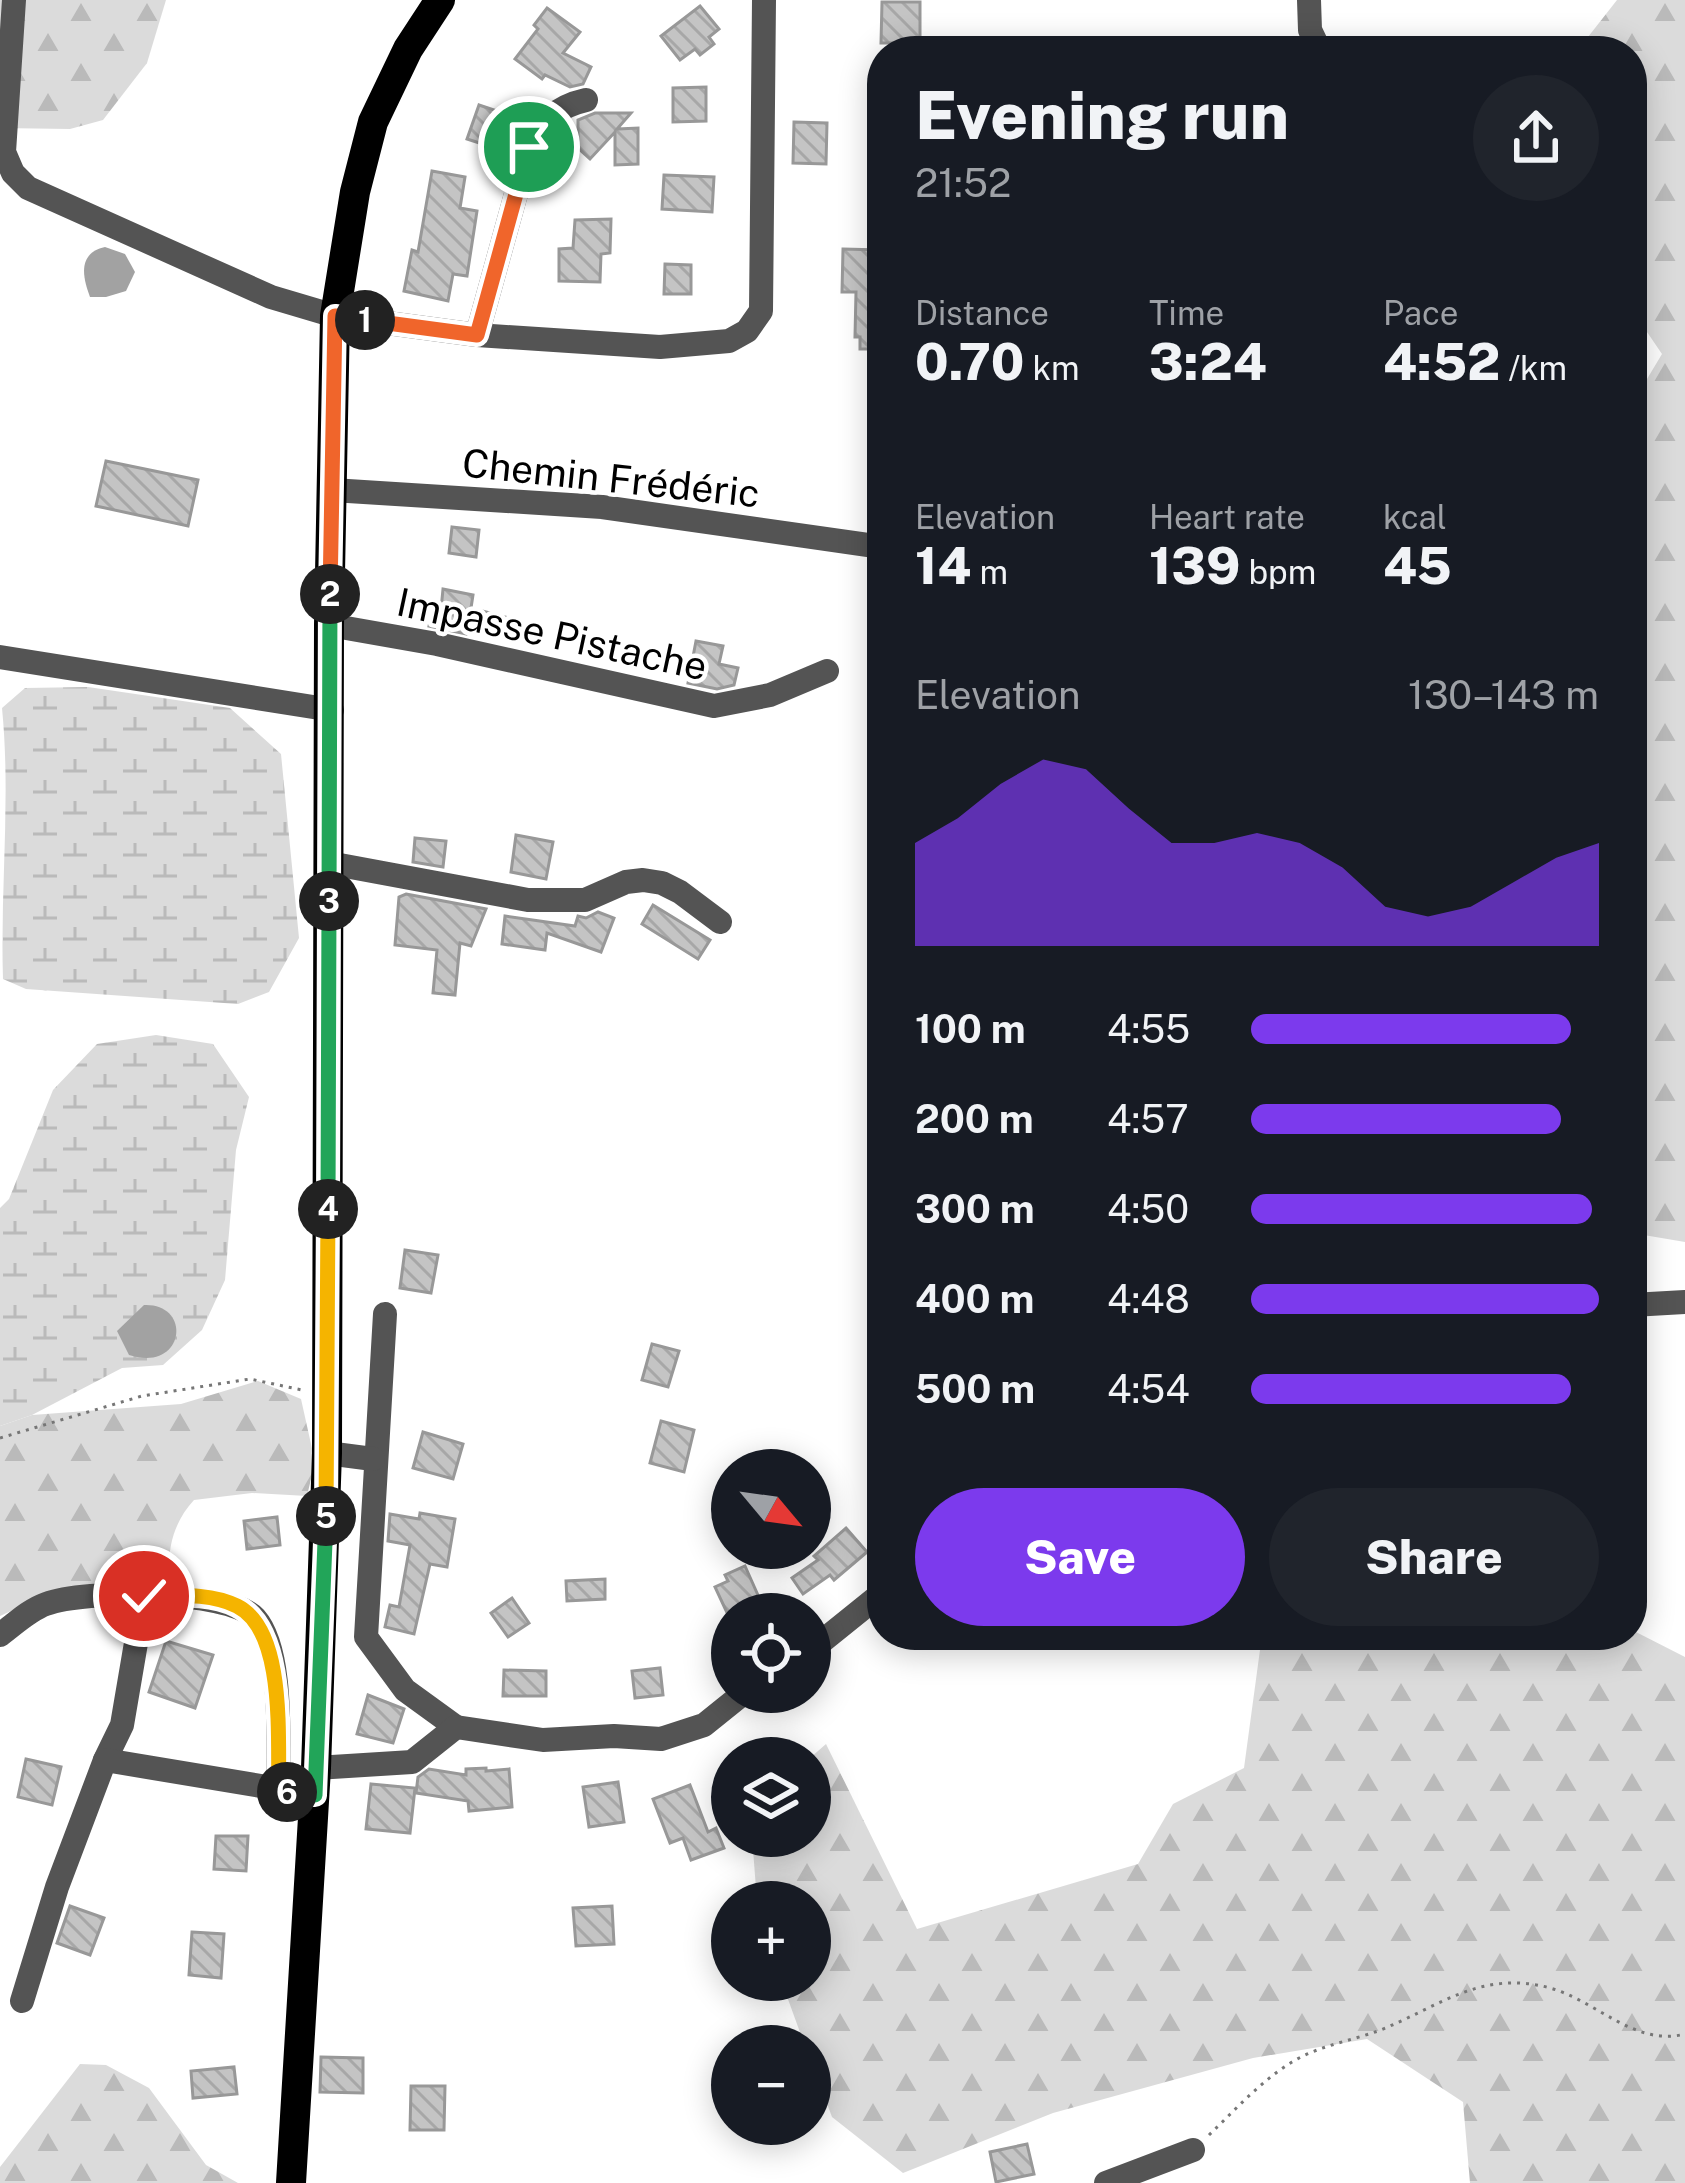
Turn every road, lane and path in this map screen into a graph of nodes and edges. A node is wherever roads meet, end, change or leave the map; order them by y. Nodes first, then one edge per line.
1 (14, 0) edge
2 (440, 0) edge
3 (764, 0) edge
4 (1310, 0) edge
5 (1313, 36) edge
6 (586, 100) dead end
7 (335, 316) junction
8 (477, 335) junction
9 (332, 490) junction
10 (867, 545) edge
11 (329, 625) junction
12 (0, 657) edge
13 (827, 671) dead end
14 (332, 710) junction
15 (329, 863) junction
16 (720, 922) dead end
17 (1685, 1302) edge
18 (1647, 1304) edge
19 (385, 1314) dead end
20 (327, 1396) junction
21 (0, 1438) edge
22 (327, 1454) junction
23 (373, 1459) junction
24 (144, 1596) junction
25 (867, 1605) edge
26 (831, 1634) edge
27 (0, 1635) edge
28 (719, 1713) edge
29 (456, 1727) junction
30 (104, 1760) junction
31 (315, 1782) junction
32 (279, 1792) junction
33 (22, 2001) dead end
34 (1685, 2034) edge
35 (1193, 2150) joint
36 (291, 2174) edge
37 (1106, 2183) edge

1 - 7 street
2 - 7 main road
3 - 8 street
4 - 5 street
6 - 8 street
7 - 8 street
7 - 9 main road
9 - 10 street, Chemin Frédéric
9 - 11 main road
11 - 13 street, Impasse Pistache
11 - 14 main road
12 - 14 street
14 - 15 main road
15 - 16 street
15 - 20 main road
17 - 18 street
19 - 23 street
20 - 21 path
20 - 22 main road
22 - 23 street
22 - 31 main road
23 - 29 street
24 - 27 street
24 - 30 street
24 - 32 street
25 - 26 street
28 - 29 street
29 - 31 street
30 - 32 street
30 - 33 street
31 - 32 street
31 - 36 main road
34 - 35 path
35 - 37 street

